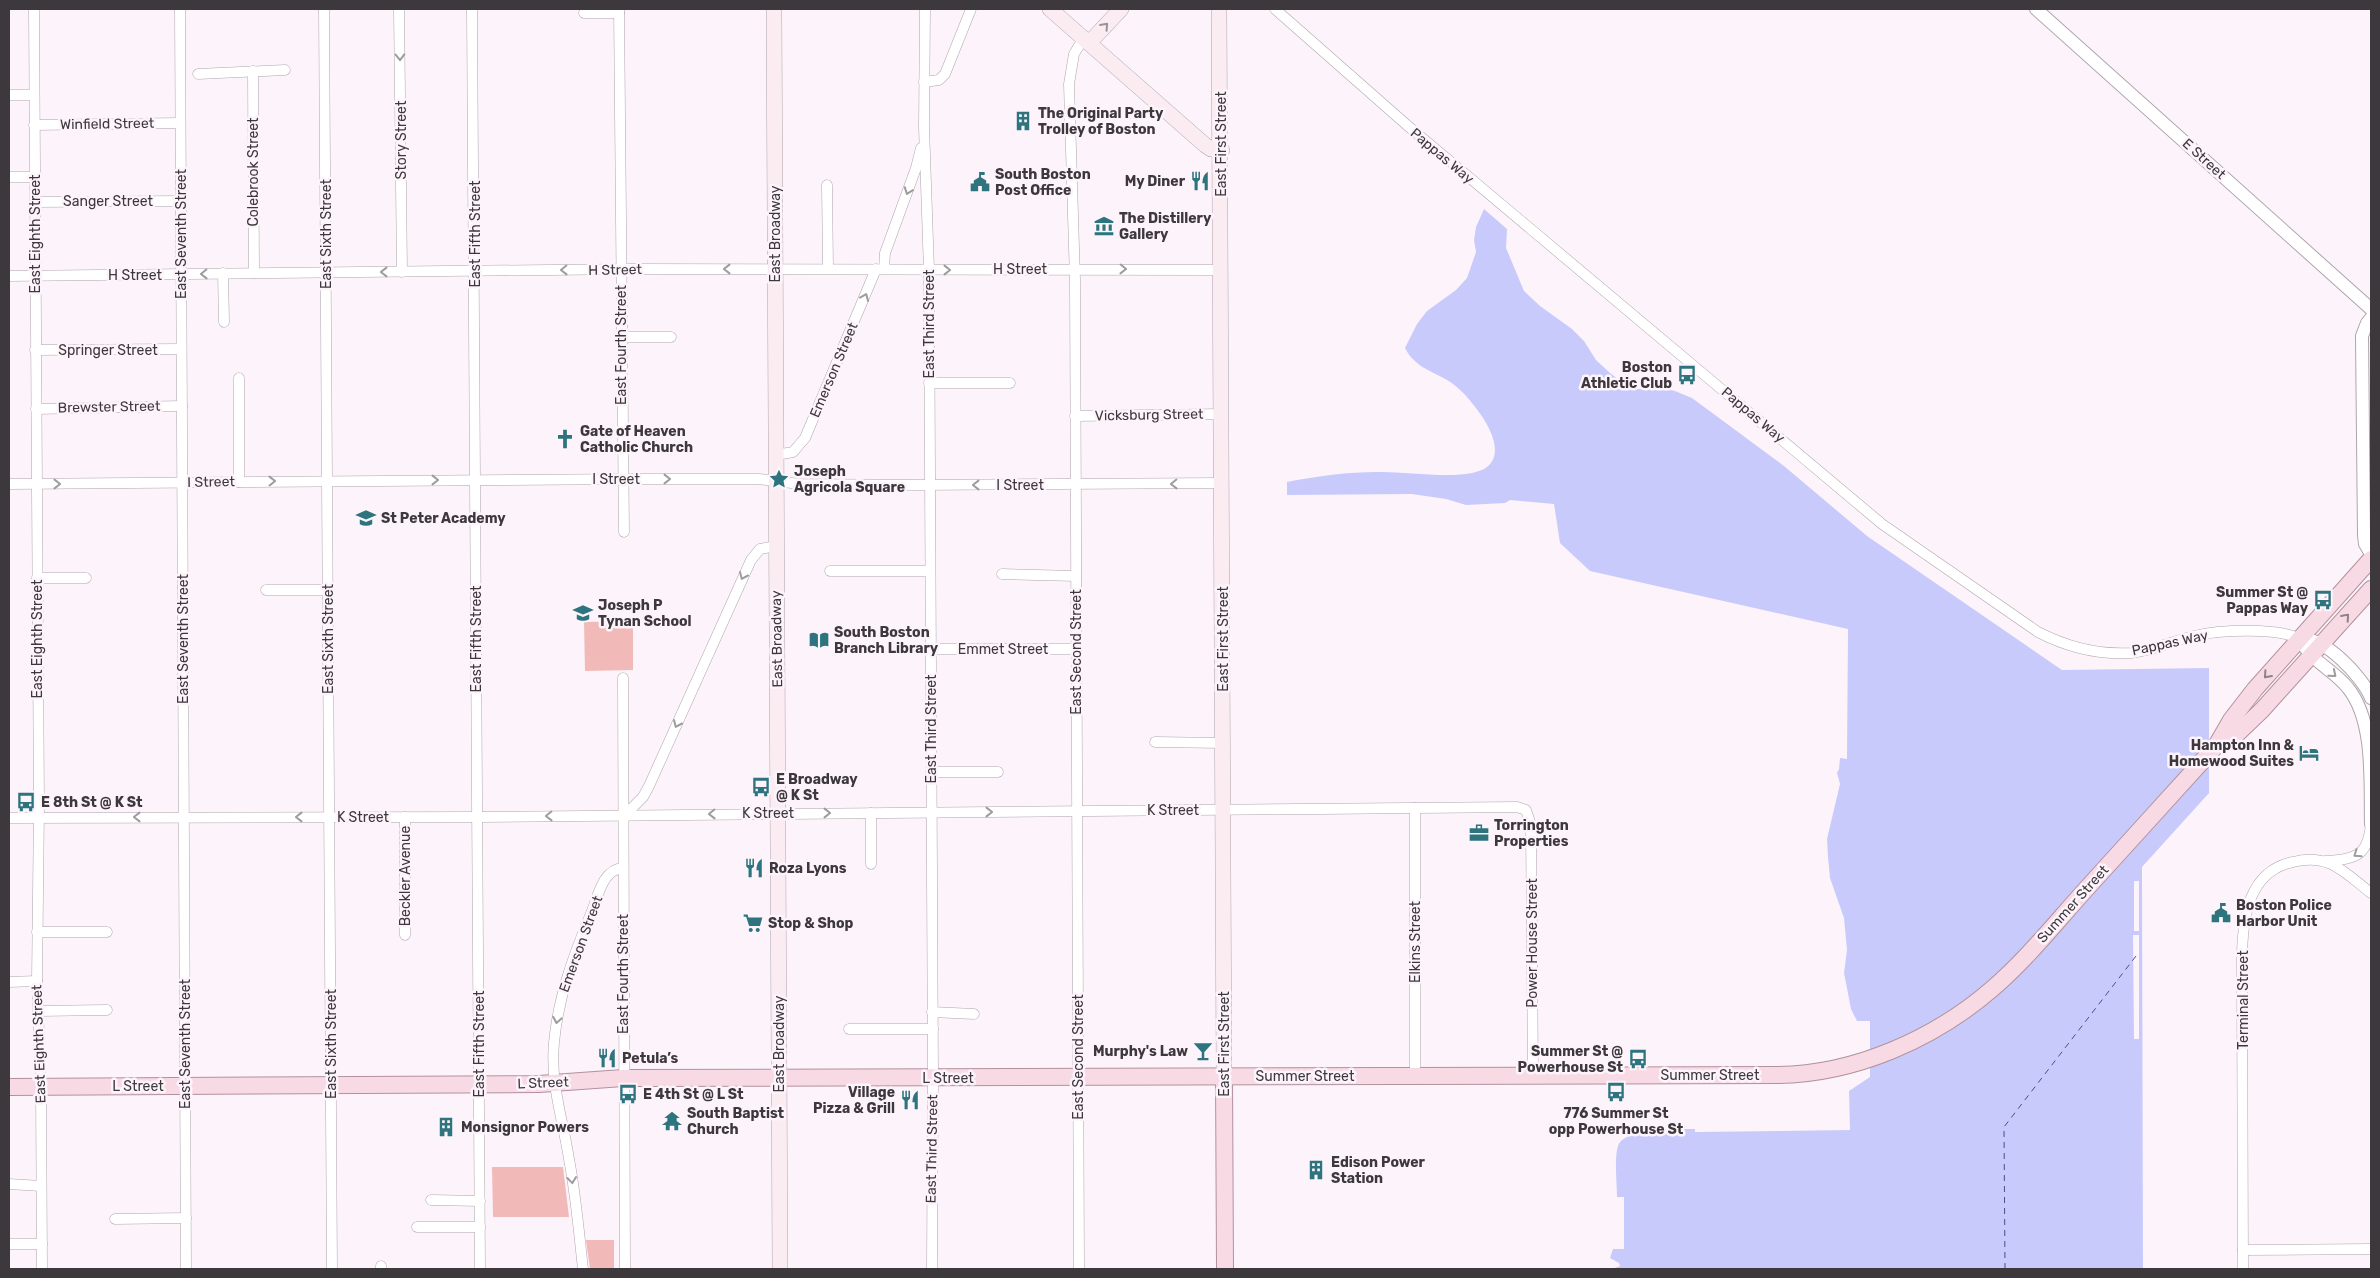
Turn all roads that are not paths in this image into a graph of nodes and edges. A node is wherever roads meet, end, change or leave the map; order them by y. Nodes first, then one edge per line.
1 (34, 9) edge
2 (180, 9) edge
3 (324, 9) edge
4 (399, 9) edge
5 (472, 9) edge
6 (774, 9) edge
7 (924, 9) edge
8 (971, 9) edge
9 (1050, 9) edge
10 (1121, 9) edge
11 (1220, 9) edge
12 (1275, 9) edge
13 (2036, 9) edge
14 (619, 11) edge
15 (584, 12) dead end
16 (1086, 41) junction
17 (285, 70) dead end
18 (253, 72) junction
19 (198, 74) dead end
20 (924, 82) junction
21 (9, 95) edge
22 (34, 95) junction
23 (180, 123) junction
24 (34, 125) junction
25 (924, 127) junction
26 (1222, 150) junction
27 (9, 177) edge
28 (35, 177) junction
29 (827, 185) dead end
30 (181, 201) junction
31 (35, 202) junction
32 (621, 269) junction
33 (775, 269) junction
34 (828, 269) junction
35 (880, 269) junction
36 (1074, 269) junction
37 (928, 270) junction
38 (1222, 270) junction
39 (326, 272) junction
40 (402, 272) junction
41 (475, 272) junction
42 (254, 273) junction
43 (181, 274) junction
44 (223, 274) junction
45 (9, 276) edge
46 (35, 276) junction
47 (2371, 309) edge
48 (2371, 318) edge
49 (224, 322) dead end
50 (622, 337) junction
51 (670, 337) dead end
52 (181, 349) junction
53 (36, 350) junction
54 (239, 378) dead end
55 (929, 383) junction
56 (1010, 383) dead end
57 (182, 406) junction
58 (36, 409) junction
59 (1222, 414) junction
60 (1075, 416) junction
61 (776, 455) junction
62 (622, 479) junction
63 (476, 480) junction
64 (327, 481) junction
65 (776, 481) junction
66 (239, 482) junction
67 (182, 483) junction
68 (1222, 483) junction
69 (9, 484) edge
70 (36, 484) junction
71 (930, 485) junction
72 (1075, 485) junction
73 (624, 532) dead end
74 (776, 546) junction
75 (2371, 554) edge
76 (2371, 559) edge
77 (830, 571) dead end
78 (930, 571) junction
79 (1002, 574) dead end
80 (1076, 576) junction
81 (37, 578) junction
82 (86, 578) dead end
83 (2371, 589) edge
84 (266, 590) dead end
85 (328, 590) junction
86 (2300, 639) junction
87 (930, 649) junction
88 (1076, 649) junction
89 (2317, 650) junction
90 (623, 678) dead end
91 (2371, 698) edge
92 (1155, 742) dead end
93 (1223, 743) junction
94 (2216, 746) junction
95 (931, 772) junction
96 (998, 772) dead end
97 (1415, 808) junction
98 (1223, 810) junction
99 (1526, 810) joint
100 (1077, 811) junction
101 (931, 812) junction
102 (778, 813) junction
103 (871, 813) junction
104 (625, 815) junction
105 (184, 817) junction
106 (329, 817) junction
107 (405, 817) junction
108 (477, 817) junction
109 (9, 818) edge
110 (39, 818) junction
111 (2371, 823) edge
112 (2322, 861) junction
113 (871, 864) dead end
114 (623, 868) junction
115 (2371, 893) edge
116 (37, 932) junction
117 (107, 932) dead end
118 (405, 935) dead end
119 (9, 982) edge
120 (37, 982) junction
121 (107, 1010) dead end
122 (38, 1011) junction
123 (932, 1012) junction
124 (974, 1014) dead end
125 (932, 1028) junction
126 (849, 1029) dead end
127 (1224, 1076) junction
128 (1415, 1076) junction
129 (1533, 1076) junction
130 (624, 1078) junction
131 (780, 1078) junction
132 (933, 1078) junction
133 (1078, 1078) junction
134 (479, 1084) junction
135 (554, 1084) junction
136 (185, 1086) junction
137 (331, 1086) junction
138 (9, 1087) edge
139 (41, 1087) junction
140 (9, 1184) edge
141 (41, 1186) junction
142 (431, 1200) dead end
143 (480, 1201) junction
144 (186, 1218) junction
145 (115, 1219) dead end
146 (417, 1227) dead end
147 (480, 1228) junction
148 (9, 1244) edge
149 (42, 1244) junction
150 (2371, 1249) edge
151 (2243, 1250) junction
152 (42, 1269) edge
153 (186, 1269) edge
154 (332, 1269) edge
155 (480, 1269) edge
156 (583, 1269) edge
157 (625, 1269) edge
158 (780, 1269) edge
159 (932, 1269) edge
160 (1079, 1269) edge
161 (1226, 1269) edge
162 (2243, 1269) edge

1 - 22 street, East Eighth Street
2 - 23 street, East Seventh Street
3 - 39 street, East Sixth Street
4 -> 40 street, Story Street
5 - 41 street, East Fifth Street
6 - 33 main road, East Broadway
7 - 20 street, East Third Street
8 - 20 street
9 - 16 main road
16 -> 10 main road
11 - 26 main road, East First Street
12 - 86 street, Pappas Way
13 - 47 street, E Street
14 - 15 street
14 - 32 street, East Fourth Street
16 - 26 main road
16 - 36 street, East Second Street
17 - 18 street
18 - 19 street
18 - 42 street, Colebrook Street
20 - 25 street, East Third Street
21 - 22 street
22 - 24 street, East Eighth Street
23 - 24 street, Winfield Street
23 - 30 street, East Seventh Street
24 - 28 street, East Eighth Street
25 -> 35 street, Emerson Street
25 - 37 street, East Third Street
26 - 38 main road, East First Street
27 - 28 street
28 - 31 street, East Eighth Street
29 - 34 street
30 - 31 street, Sanger Street
30 - 43 street, East Seventh Street
31 - 46 street, East Eighth Street
33 -> 32 street, H Street
32 -> 41 street, H Street
32 - 50 street, East Fourth Street
33 - 34 street, H Street
33 - 61 main road, East Broadway
34 - 35 street, H Street
35 - 37 street, H Street
61 -> 35 street, Emerson Street
37 -> 36 street, H Street
36 -> 38 street, H Street
36 - 60 street, East Second Street
37 - 55 street, East Third Street
38 - 59 main road, East First Street
40 -> 39 street, H Street
39 - 42 street, H Street
39 - 64 street, East Sixth Street
40 - 41 street, H Street
41 - 63 street, East Fifth Street
42 - 44 street, H Street
44 -> 43 street, H Street
43 - 46 street, H Street
43 - 52 street, East Seventh Street
44 - 49 street
45 - 46 street, H Street
46 - 53 street, East Eighth Street
48 - 75 street
50 - 51 street
50 - 62 street, East Fourth Street
52 - 53 street, Springer Street
52 - 57 street, East Seventh Street
53 - 58 street, East Eighth Street
54 - 66 street
55 - 56 street
55 - 71 street, East Third Street
57 - 58 street, Brewster Street
57 - 67 street, East Seventh Street
58 - 70 street, East Eighth Street
59 - 60 street, Vicksburg Street
59 - 68 main road, East First Street
60 - 72 street, East Second Street
61 - 65 main road, East Broadway
62 - 63 street, I Street
62 -> 65 street, I Street
62 - 73 street, East Fourth Street
64 -> 63 street, I Street
63 - 108 street, East Fifth Street
66 -> 64 street, I Street
64 - 85 street, East Sixth Street
65 - 71 street, I Street
65 - 74 main road, East Broadway
66 - 67 street, I Street
70 -> 67 street, I Street
67 - 105 street, East Seventh Street
68 -> 72 street, I Street
68 - 93 main road, East First Street
69 - 70 street, I Street
70 - 81 street, East Eighth Street
72 -> 71 street, I Street
71 - 78 street, East Third Street
72 - 80 street, East Second Street
74 - 102 main road, East Broadway
74 -> 104 street
76 - 86 main road, Summer Street
77 - 78 street
78 - 87 street, East Third Street
79 - 80 street
80 - 88 street, East Second Street
81 - 82 street
81 - 110 street, East Eighth Street
89 -> 83 main road, Summer Street
84 - 85 street
85 - 106 street, East Sixth Street
86 - 89 street
86 -> 94 main road, Summer Street
87 - 88 street, Emmet Street
87 - 95 street, East Third Street
88 - 100 street, East Second Street
89 - 91 street
89 - 94 main road, Summer Street
89 -> 111 street
90 - 104 street, East Fourth Street
92 - 93 street
93 - 98 main road, East First Street
94 - 129 main road, Summer Street
95 - 96 street
95 - 101 street, East Third Street
97 - 98 street, K Street
97 - 99 street, K Street
97 - 128 street, Elkins Street
98 - 100 street, K Street
98 - 127 main road, East First Street
99 - 129 street, Power House Street
101 -> 100 street, K Street
100 - 133 street, East Second Street
101 - 103 street, K Street
101 - 123 street, East Third Street
102 -> 103 street, K Street
102 -> 104 street, K Street
102 - 131 main road, East Broadway
103 - 113 street
104 -> 108 street, K Street
104 - 114 street, East Fourth Street
106 -> 105 street, K Street
105 -> 110 street, K Street
105 - 136 street, East Seventh Street
106 - 107 street, K Street
106 - 137 street, East Sixth Street
107 - 108 street, K Street
107 - 118 street, Beckler Avenue
108 - 134 street, East Fifth Street
109 - 110 street, K Street
110 - 116 street, East Eighth Street
111 -> 112 street
112 - 115 street, Terminal Street
112 - 151 street, Terminal Street
114 - 130 street, East Fourth Street
114 -> 135 street, Emerson Street
116 - 117 street
116 - 120 street, East Eighth Street
119 - 120 street
120 - 122 street, East Eighth Street
121 - 122 street
122 - 139 street, East Eighth Street
123 - 124 street
123 - 125 street, East Third Street
125 - 126 street
125 - 132 street, East Third Street
127 - 128 main road, Summer Street
127 - 133 main road, Summer Street
127 - 161 main road, East First Street
128 - 129 main road, Summer Street
130 - 131 main road, L Street
130 - 135 main road, L Street
130 - 157 street, East Fourth Street
131 - 132 main road, L Street
131 - 158 main road, East Broadway
132 - 133 main road, L Street
132 - 159 street, East Third Street
133 - 160 street, East Second Street
134 - 135 main road, L Street
134 - 137 main road, L Street
134 - 143 street, East Fifth Street
135 -> 156 street, Emerson Street
136 - 137 main road, L Street
136 - 139 main road, L Street
136 - 144 street, East Seventh Street
137 - 154 street, East Sixth Street
138 - 139 main road, L Street
139 - 141 street, East Eighth Street
140 - 141 street
141 - 149 street, East Eighth Street
142 - 143 street
143 - 147 street, East Fifth Street
144 - 145 street
144 - 153 street, East Seventh Street
146 - 147 street
147 - 155 street, East Fifth Street
148 - 149 street
149 - 152 street, East Eighth Street
150 - 151 street
151 - 162 street, Terminal Street

